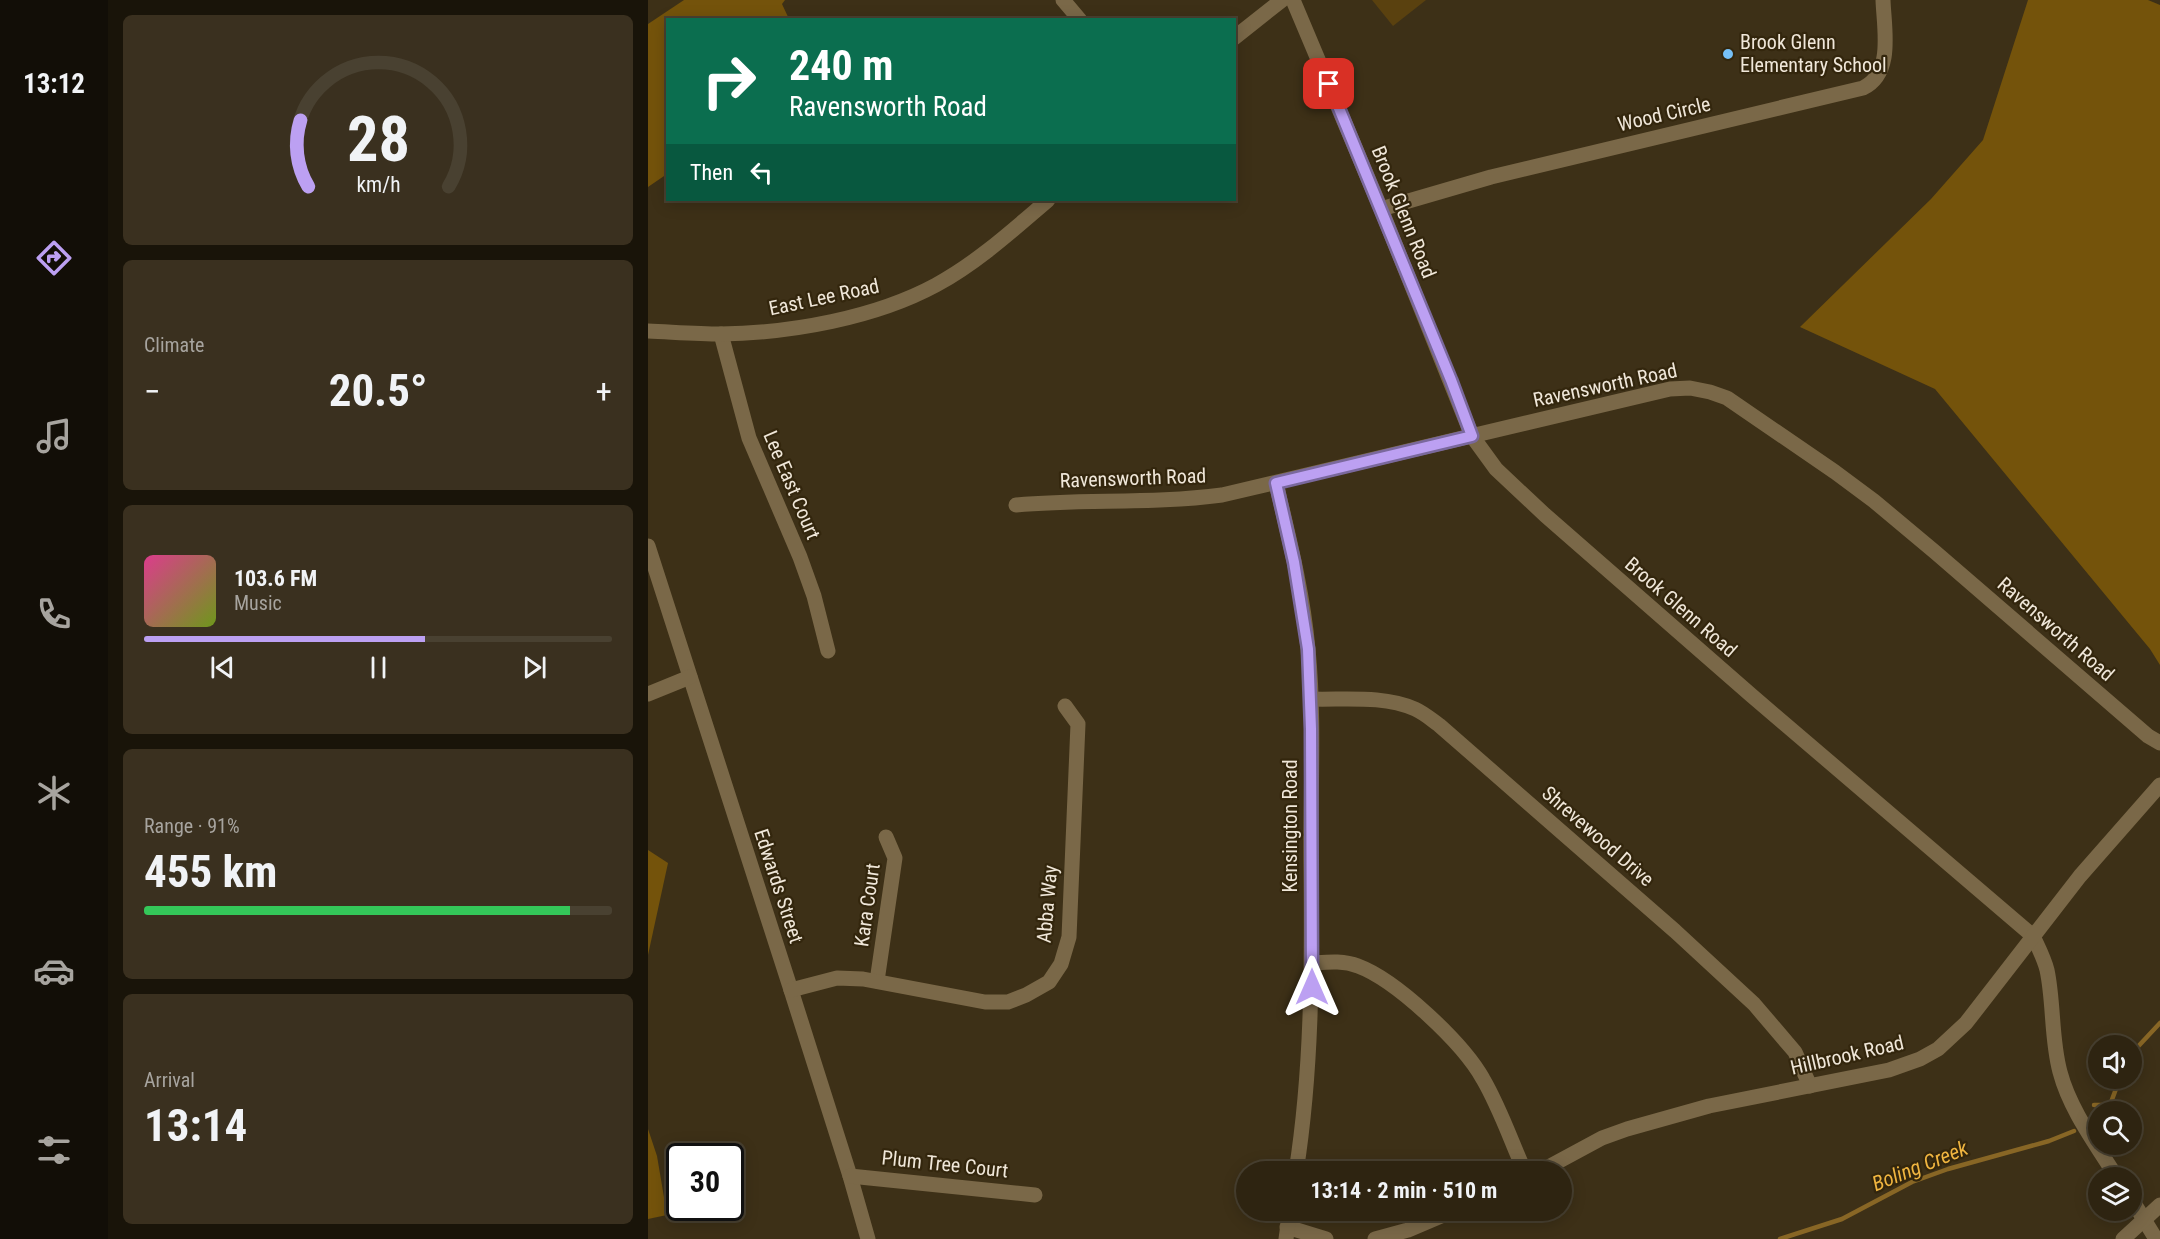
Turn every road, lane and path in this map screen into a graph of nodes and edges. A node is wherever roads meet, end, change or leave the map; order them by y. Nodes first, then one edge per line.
1 (1063, 0) edge
2 (1282, 0) edge
3 (1293, 0) edge
4 (1883, 0) edge
5 (1078, 18) edge
6 (1236, 36) edge
7 (1047, 201) edge
8 (1381, 209) junction
9 (648, 331) edge
10 (721, 334) junction
11 (1472, 436) junction
12 (1276, 483) junction
13 (1016, 505) dead end
14 (648, 546) edge
15 (828, 651) dead end
16 (690, 677) junction
17 (648, 694) edge
18 (1311, 699) junction
19 (1065, 706) dead end
20 (2160, 743) edge
21 (2160, 784) edge
22 (886, 837) dead end
23 (2033, 936) junction
24 (1312, 963) junction
25 (877, 981) junction
26 (791, 990) junction
27 (1810, 1086) junction
28 (1298, 1161) edge
29 (1520, 1161) edge
30 (1559, 1161) edge
31 (2110, 1167) edge
32 (850, 1176) junction
33 (1035, 1195) dead end
34 (2160, 1205) edge
35 (2142, 1216) edge
36 (1429, 1221) edge
37 (2145, 1221) junction
38 (1287, 1233) edge
39 (868, 1239) edge
40 (1326, 1239) edge
41 (1375, 1239) edge
42 (2122, 1239) edge
43 (2156, 1239) edge

1 - 5 street
2 - 6 street
3 - 8 street, Brook Glenn Road
4 - 8 street, Wood Circle
7 - 10 street, East Lee Road
8 - 11 street, Brook Glenn Road
9 - 10 street, East Lee Road
10 - 15 street, Lee East Court
11 - 12 street, Ravensworth Road
11 - 20 street, Ravensworth Road
11 - 23 street, Brook Glenn Road
12 - 13 street, Ravensworth Road
12 - 18 street, Kensington Road
14 - 16 street, Edwards Street
16 - 17 street
16 - 26 street, Edwards Street
18 - 24 street, Kensington Road
18 - 27 street, Shrevewood Drive
19 - 25 street, Abba Way
21 - 23 street, Hillbrook Road
22 - 25 street, Kara Court
23 - 27 street, Hillbrook Road
23 - 31 street, Brook Glenn Road
24 - 28 street, Kensington Road
24 - 29 street
25 - 26 street, Abba Way
26 - 32 street, Edwards Street
27 - 30 street, Hillbrook Road
32 - 33 street, Plum Tree Court
32 - 39 street, Edwards Street
34 - 37 street
35 - 37 street
36 - 41 street
37 - 42 street
37 - 43 street
38 - 40 street

